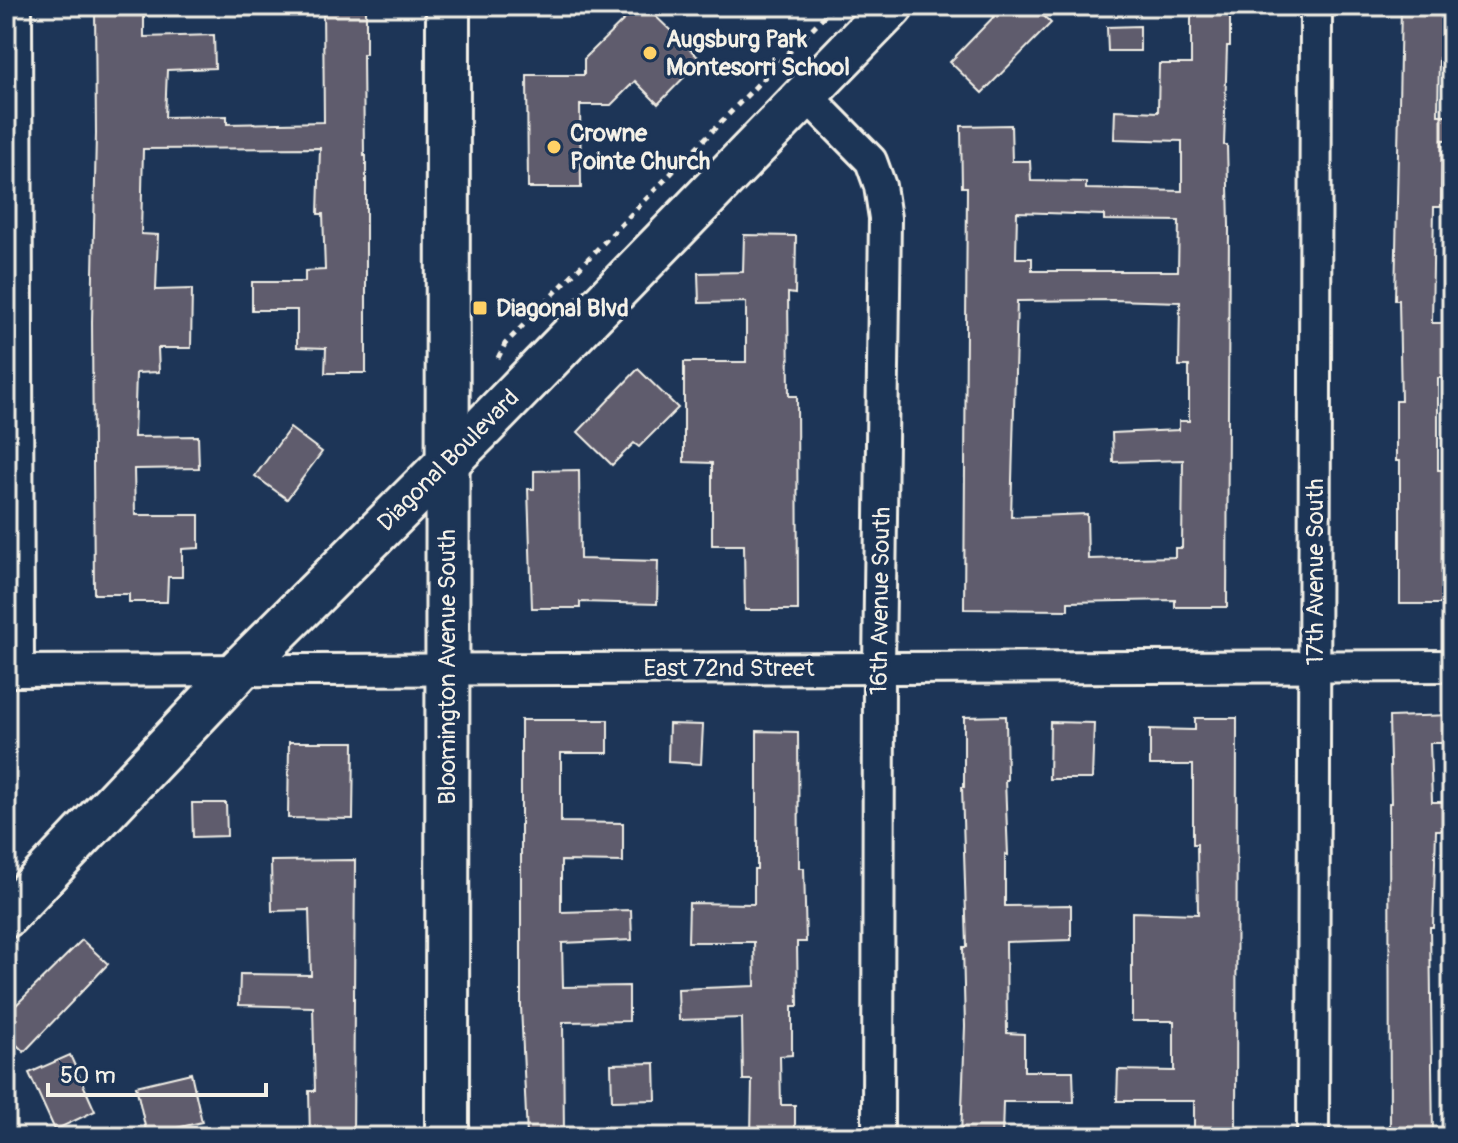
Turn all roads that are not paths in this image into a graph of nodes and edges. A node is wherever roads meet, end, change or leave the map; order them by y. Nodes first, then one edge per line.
1 (16, 6) edge
2 (448, 6) edge
3 (892, 6) edge
4 (1316, 6) edge
5 (806, 95) junction
6 (448, 461) junction
7 (1314, 666) junction
8 (1452, 666) edge
9 (879, 667) junction
10 (240, 669) junction
11 (447, 669) junction
12 (12, 671) edge
13 (6, 916) edge
14 (447, 1137) edge
15 (878, 1137) edge
16 (1313, 1137) edge

1 - 12 street
2 - 6 street, Bloomington Avenue South
3 - 5 street, Diagonal Boulevard
4 - 7 street, 17th Avenue South
5 - 6 street, Diagonal Boulevard
5 - 9 street, 16th Avenue South
6 - 10 street, Diagonal Boulevard
6 - 11 street, Bloomington Avenue South
7 - 8 street, East 72nd Street
7 - 9 street, East 72nd Street
7 - 16 street, 17th Avenue South
9 - 11 street, East 72nd Street
9 - 15 street, 16th Avenue South
10 - 11 street, East 72nd Street
10 - 12 street, East 72nd Street
10 - 13 street, Diagonal Boulevard
11 - 14 street, Bloomington Avenue South

